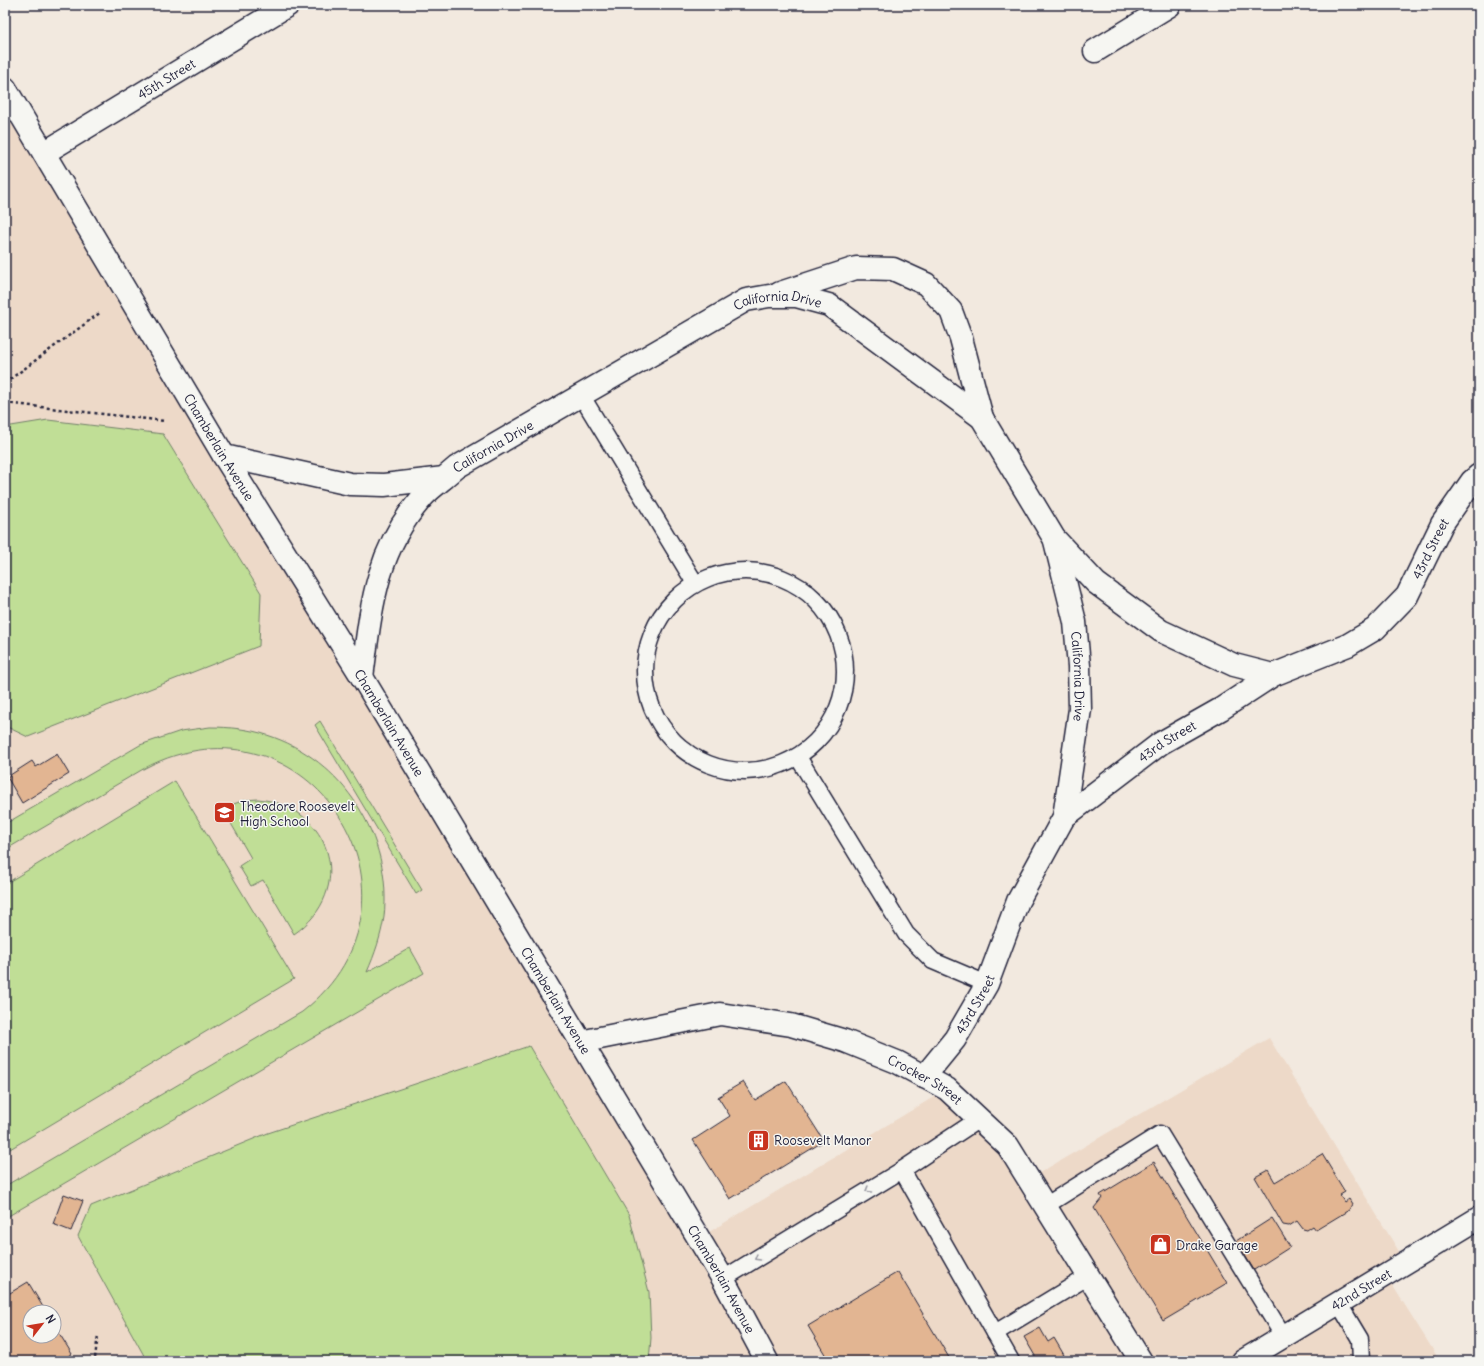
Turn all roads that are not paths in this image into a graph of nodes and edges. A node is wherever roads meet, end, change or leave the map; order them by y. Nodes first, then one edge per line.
1 (288, 5) edge
2 (1170, 5) edge
3 (1094, 51) dead end
4 (5, 88) edge
5 (44, 153) junction
6 (769, 296) junction
7 (580, 396) junction
8 (982, 418) junction
9 (224, 456) junction
10 (1479, 475) edge
11 (444, 478) junction
12 (1054, 538) junction
13 (695, 583) junction
14 (1273, 675) junction
15 (362, 677) junction
16 (798, 757) junction
17 (1064, 817) junction
18 (987, 984) junction
19 (580, 1042) junction
20 (924, 1077) junction
21 (979, 1119) junction
22 (902, 1170) junction
23 (1045, 1206) junction
24 (1479, 1218) edge
25 (1089, 1276) junction
26 (723, 1278) junction
27 (1339, 1304) junction
28 (995, 1332) junction
29 (1284, 1337) junction
30 (767, 1361) edge
31 (1011, 1361) edge
32 (1141, 1361) edge
33 (1244, 1361) edge
34 (1361, 1361) edge

1 - 5 street, 45th Street
2 - 3 street
4 - 5 street, Chamberlain Avenue
5 - 9 street, Chamberlain Avenue
6 - 7 street, California Drive
6 - 8 street, California Drive
6 - 8 street
7 - 11 street, California Drive
7 - 13 lane
8 - 12 street, California Drive
9 - 11 street, California Drive
9 - 15 street, Chamberlain Avenue
10 - 14 street, 43rd Street
11 - 15 street, California Drive
12 - 14 street, California Drive
12 - 17 street, California Drive
13 - 16 lane
13 - 16 lane
14 - 17 street, 43rd Street
15 - 19 street, Chamberlain Avenue
16 - 18 lane
17 - 18 street, 43rd Street
18 - 20 street, 43rd Street
19 - 20 street, Crocker Street
19 - 26 street, Chamberlain Avenue
20 - 21 street, Crocker Street
21 - 22 lane
21 - 23 street, Crocker Street
22 -> 26 lane
22 - 28 lane
23 - 25 street, Crocker Street
23 - 29 lane
24 - 27 street, 42nd Street
25 - 28 lane
25 - 32 street, Crocker Street
26 - 30 street, Chamberlain Avenue
27 - 29 street, 42nd Street
27 - 34 lane
28 - 31 lane
29 - 33 street, 42nd Street

